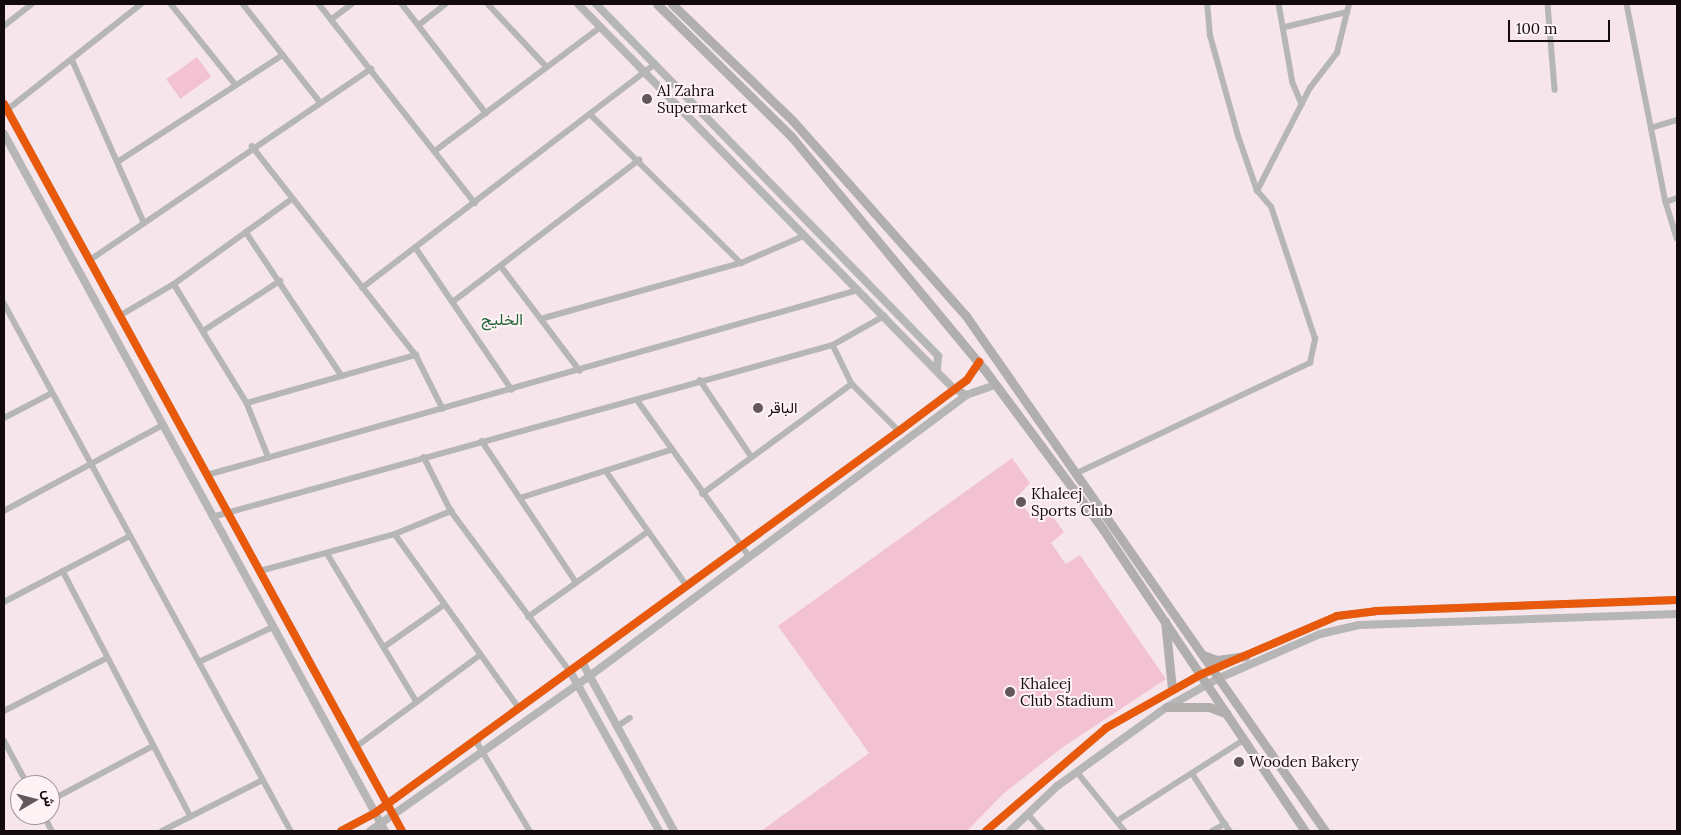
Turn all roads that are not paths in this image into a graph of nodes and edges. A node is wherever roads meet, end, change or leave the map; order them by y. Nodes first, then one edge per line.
1 (32, 4) edge
2 (141, 4) edge
3 (171, 4) edge
4 (243, 4) edge
5 (319, 4) edge
6 (352, 4) edge
7 (402, 4) edge
8 (446, 4) edge
9 (488, 4) edge
10 (578, 4) edge
11 (596, 4) edge
12 (657, 4) edge
13 (672, 4) edge
14 (1207, 4) edge
15 (1279, 4) edge
16 (1349, 4) edge
17 (1548, 4) edge
18 (1627, 4) edge
19 (1347, 12) junction
20 (332, 20) junction
21 (419, 25) junction
22 (4, 26) edge
23 (601, 27) junction
24 (1285, 27) junction
25 (283, 54) junction
26 (72, 59) junction
27 (655, 64) junction
28 (548, 67) junction
29 (371, 69) junction
30 (645, 73) junction
31 (236, 85) junction
32 (1555, 90) dead end
33 (320, 102) junction
34 (1302, 104) junction
35 (5, 107) edge
36 (486, 113) junction
37 (591, 114) junction
38 (1677, 120) edge
39 (1651, 128) junction
40 (4, 134) edge
41 (252, 146) junction
42 (435, 151) junction
43 (639, 160) junction
44 (119, 161) junction
45 (1257, 191) junction
46 (1677, 198) edge
47 (292, 199) junction
48 (1666, 202) junction
49 (475, 203) junction
50 (144, 222) junction
51 (246, 232) junction
52 (804, 236) junction
53 (1677, 238) edge
54 (416, 248) junction
55 (90, 260) junction
56 (741, 262) junction
57 (501, 266) junction
58 (280, 282) junction
59 (174, 284) junction
60 (362, 288) junction
61 (858, 290) junction
62 (454, 301) junction
63 (4, 304) edge
64 (121, 315) junction
65 (884, 316) junction
66 (544, 318) junction
67 (203, 331) junction
68 (833, 344) junction
69 (416, 355) junction
70 (979, 362) junction
71 (937, 370) junction
72 (580, 371) junction
73 (342, 376) junction
74 (700, 380) junction
75 (852, 384) junction
76 (995, 385) junction
77 (954, 388) junction
78 (512, 390) junction
79 (52, 393) junction
80 (966, 395) junction
81 (638, 401) junction
82 (248, 403) junction
83 (443, 409) junction
84 (4, 418) edge
85 (163, 425) junction
86 (899, 431) junction
87 (482, 441) junction
88 (670, 450) junction
89 (751, 456) junction
90 (424, 457) junction
91 (269, 458) junction
92 (91, 464) junction
93 (606, 471) junction
94 (1075, 474) junction
95 (207, 475) junction
96 (702, 494) junction
97 (520, 498) junction
98 (4, 511) edge
99 (451, 511) junction
100 (228, 513) junction
101 (212, 517) junction
102 (646, 532) junction
103 (395, 534) junction
104 (130, 536) junction
105 (741, 545) junction
106 (327, 553) junction
107 (749, 556) junction
108 (63, 571) junction
109 (260, 572) junction
110 (576, 582) junction
111 (688, 586) junction
112 (1677, 600) edge
113 (4, 602) edge
114 (444, 605) junction
115 (1677, 614) edge
116 (528, 616) junction
117 (1164, 618) junction
118 (271, 628) junction
119 (384, 646) junction
120 (1200, 653) junction
121 (479, 656) junction
122 (1246, 656) junction
123 (105, 659) junction
124 (199, 662) junction
125 (582, 662) junction
126 (570, 671) junction
127 (591, 675) junction
128 (1200, 675) junction
129 (1215, 675) junction
130 (579, 683) junction
131 (1207, 686) junction
132 (1172, 689) junction
133 (417, 702) junction
134 (1167, 707) junction
135 (519, 708) junction
136 (4, 711) edge
137 (1227, 714) junction
138 (630, 718) dead end
139 (618, 726) junction
140 (480, 735) junction
141 (4, 740) edge
142 (1242, 741) junction
143 (151, 747) junction
144 (356, 747) junction
145 (486, 751) junction
146 (1078, 773) junction
147 (1192, 773) junction
148 (23, 775) edge
149 (263, 780) junction
150 (60, 796) edge
151 (386, 802) junction
152 (375, 813) junction
153 (1028, 814) junction
154 (191, 817) junction
155 (394, 817) junction
156 (1117, 821) junction
157 (1225, 824) junction
158 (383, 828) edge
159 (162, 831) edge
160 (291, 831) edge
161 (341, 831) edge
162 (370, 831) edge
163 (402, 831) edge
164 (530, 831) edge
165 (659, 831) edge
166 (674, 831) edge
167 (986, 831) edge
168 (1010, 831) edge
169 (1043, 831) edge
170 (1124, 831) edge
171 (1212, 831) edge
172 (1230, 831) edge
173 (1305, 831) edge
174 (1325, 831) edge

1 - 22 street
2 - 26 street
3 - 31 street
4 - 25 street
5 - 20 street
6 - 20 street
7 - 21 street
8 - 21 street
9 - 28 street
10 - 23 street
11 - 27 street
12 - 70 main road
13 - 94 main road
14 - 45 street
15 - 24 street
16 - 19 street
17 - 32 street
18 - 39 street
19 - 24 street
19 - 34 street
20 - 29 street
21 - 36 street
23 - 28 street
23 - 30 street
24 - 34 street
25 - 31 street
25 - 33 street
26 - 35 street
26 - 44 street
27 - 30 street
27 - 71 street
28 - 36 street
29 - 33 street
29 - 42 street
30 - 37 street
30 - 52 street
31 - 44 street
33 - 41 street
34 - 45 street
35 - 55 street
36 - 42 street
37 - 43 street
37 - 49 street
38 - 39 street
39 - 48 street
40 - 85 street
41 - 47 street
41 - 50 street
42 - 49 street
43 - 56 street
43 - 57 street
44 - 50 street
45 - 94 street
46 - 48 street
47 - 51 street
47 - 60 street
48 - 53 street
49 - 54 street
50 - 55 street
51 - 58 street
51 - 59 street
52 - 56 street
52 - 61 street
54 - 60 street
54 - 62 street
55 - 64 street
56 - 66 street
57 - 62 street
57 - 66 street
58 - 67 street
58 - 73 street
59 - 64 street
59 - 67 street
60 - 69 street
61 - 65 street
61 - 72 street
62 - 78 street
63 - 79 street
64 - 95 street
65 - 68 street
65 - 71 street
66 - 72 street
67 - 82 street
68 - 74 street
68 - 75 street
69 - 73 street
69 - 83 street
70 - 76 main road
70 - 77 street
71 - 77 street
72 - 78 street
73 - 82 street
74 - 81 street
74 - 89 street
75 - 86 street
75 - 89 street
76 - 80 street
76 - 117 main road
77 - 80 street
77 - 86 street
78 - 83 street
79 - 84 street
79 - 92 street
80 - 107 street
81 - 87 street
81 - 88 street
82 - 91 street
83 - 91 street
85 - 92 street
85 - 101 street
86 - 105 street
87 - 90 street
87 - 97 street
88 - 93 street
88 - 96 street
89 - 96 street
90 - 99 street
90 - 100 street
91 - 95 street
92 - 98 street
92 - 104 street
93 - 97 street
93 - 102 street
94 - 120 main road
95 - 100 street
96 - 105 street
97 - 110 street
99 - 103 street
99 - 116 street
100 - 101 street
100 - 109 street
101 - 118 street
102 - 110 street
102 - 111 street
103 - 106 street
103 - 114 street
104 - 108 street
104 - 124 street
105 - 107 street
105 - 111 street
106 - 109 street
106 - 119 street
107 - 127 street
108 - 113 street
108 - 123 street
109 - 144 street
110 - 116 street
111 - 125 street
112 - 122 street
114 - 119 street
114 - 121 street
115 - 129 street
116 - 126 street
117 - 128 main road
117 - 132 main road
118 - 124 street
118 - 152 street
119 - 133 street
120 - 122 main road
120 - 129 main road
121 - 133 street
121 - 135 street
122 - 129 street
123 - 136 street
123 - 143 street
124 - 149 street
125 - 126 street
125 - 127 street
126 - 130 street
126 - 135 street
127 - 130 street
127 - 139 street
128 - 129 street
128 - 131 main road
128 - 132 street
129 - 131 street
129 - 174 main road
130 - 145 street
130 - 165 street
131 - 134 street
131 - 137 main road
132 - 167 street
133 - 144 street
134 - 137 main road
134 - 146 street
135 - 140 street
137 - 142 main road
138 - 139 street
139 - 166 street
140 - 145 street
140 - 151 street
141 - 148 street
142 - 147 street
142 - 173 main road
143 - 150 street
143 - 154 street
144 - 151 street
145 - 155 street
145 - 164 street
146 - 153 street
146 - 156 street
147 - 156 street
147 - 157 street
149 - 154 street
149 - 160 street
151 - 152 street
151 - 155 street
152 - 158 street
152 - 161 street
153 - 168 street
153 - 169 street
154 - 159 street
155 - 158 street
155 - 163 street
156 - 170 street
157 - 171 street
157 - 172 street
158 - 162 street

